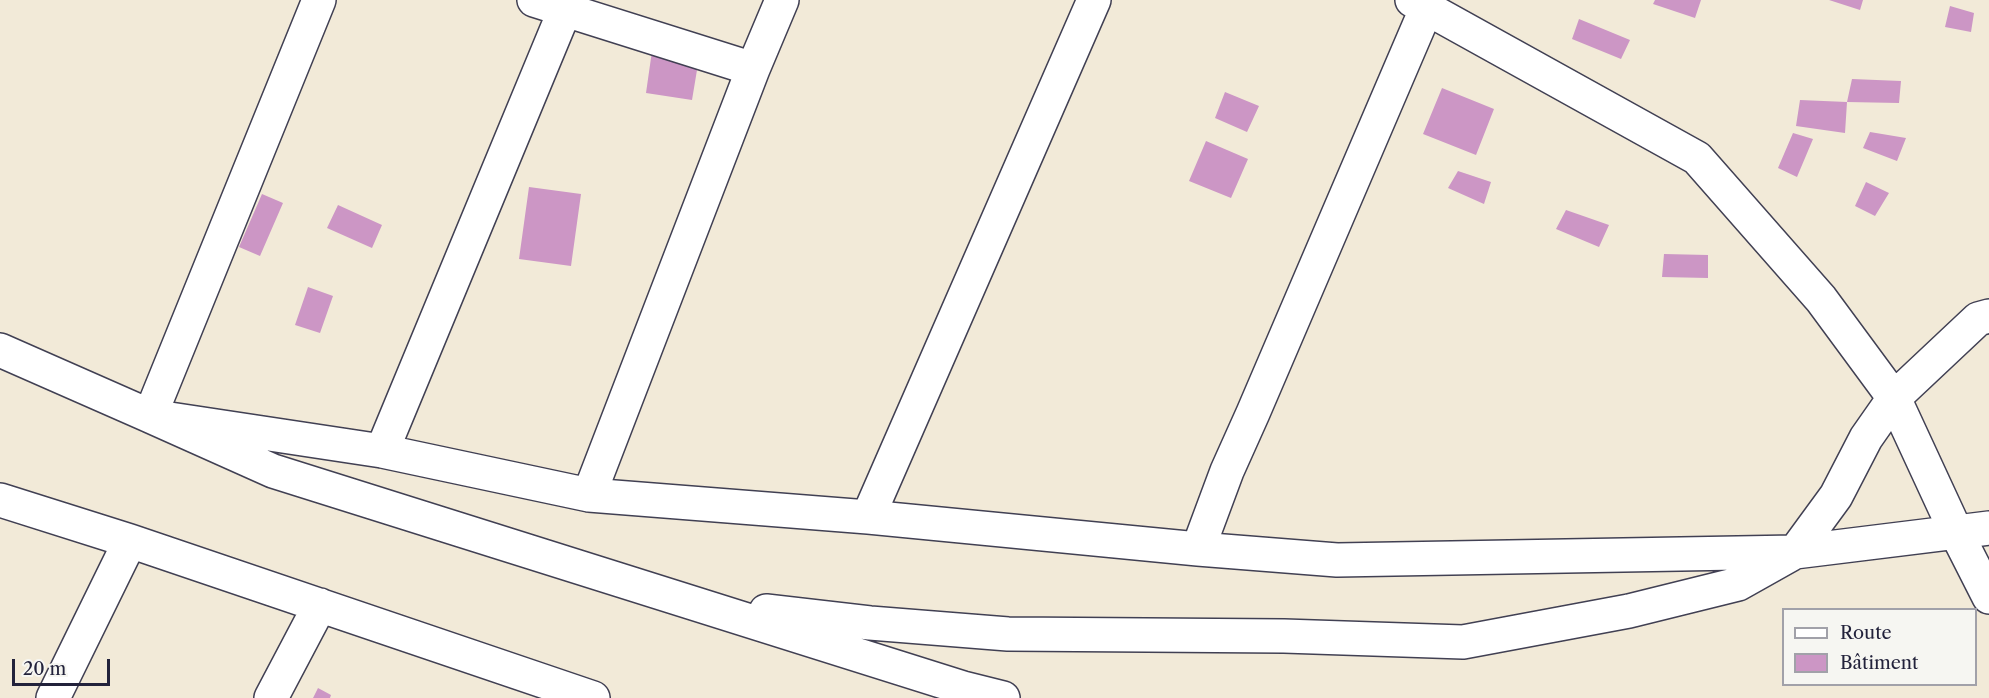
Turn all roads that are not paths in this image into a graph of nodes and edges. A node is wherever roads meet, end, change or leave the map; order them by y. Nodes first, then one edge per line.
1 (319, 0) edge
2 (534, 0) edge
3 (782, 0) edge
4 (1094, 0) edge
5 (1422, 2) edge
6 (567, 5) edge
7 (753, 69) junction
8 (1989, 316) edge
9 (0, 350) edge
10 (1894, 398) junction
11 (150, 416) junction
12 (382, 451) junction
13 (589, 495) junction
14 (0, 500) edge
15 (868, 517) junction
16 (1989, 528) edge
17 (1956, 532) junction
18 (130, 541) junction
19 (1198, 549) junction
20 (1795, 552) junction
21 (1989, 597) edge
22 (687, 601) junction
23 (320, 606) junction
24 (52, 698) edge
25 (271, 698) edge
26 (593, 698) edge
27 (1003, 698) edge

1 - 11 street
2 - 6 street
3 - 7 street
4 - 15 street
5 - 10 street
5 - 19 street
6 - 7 street
6 - 12 street
7 - 13 street
8 - 10 street
9 - 11 street
10 - 17 street
10 - 20 street
11 - 12 street
11 - 22 street
12 - 13 street
13 - 15 street
14 - 18 street
15 - 19 street
16 - 17 street
17 - 20 street
17 - 21 street
18 - 23 street
18 - 24 street
19 - 20 street
20 - 22 street
22 - 27 street
23 - 25 street
23 - 26 street

